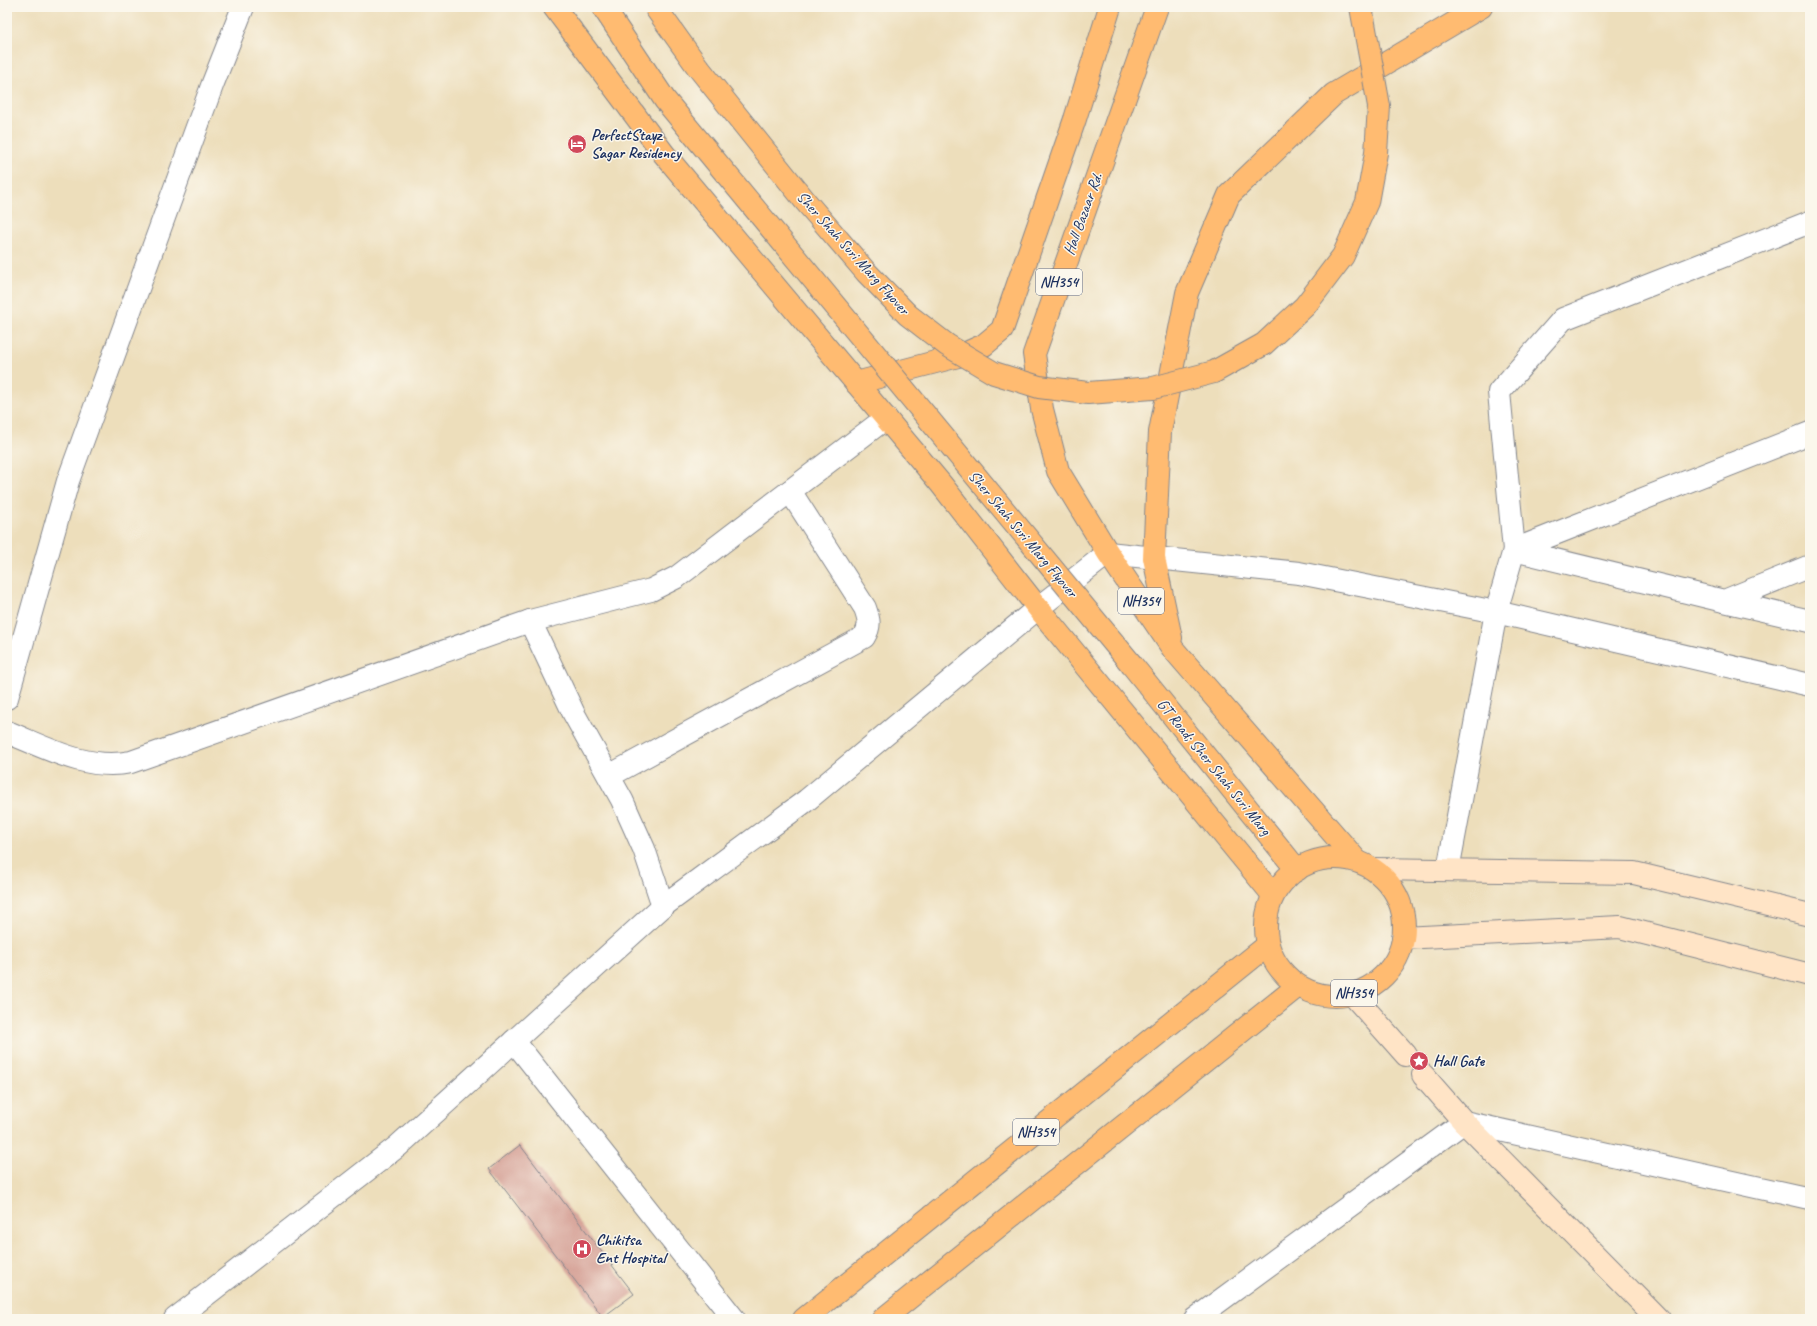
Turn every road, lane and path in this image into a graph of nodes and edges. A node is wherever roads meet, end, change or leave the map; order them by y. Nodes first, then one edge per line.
1 (243, 7) edge
2 (554, 7) edge
3 (603, 7) edge
4 (655, 7) edge
5 (1110, 7) edge
6 (1157, 7) edge
7 (1361, 7) edge
8 (1480, 7) edge
9 (1810, 222) edge
10 (856, 383) junction
11 (886, 418) junction
12 (1810, 433) edge
13 (790, 491) junction
14 (1514, 550) junction
15 (1108, 553) junction
16 (1154, 558) junction
17 (1810, 566) edge
18 (1724, 601) junction
19 (1038, 608) junction
20 (1496, 612) junction
21 (530, 621) junction
22 (1810, 621) edge
23 (1174, 649) junction
24 (1132, 665) joint
25 (1810, 685) edge
26 (7, 698) edge
27 (7, 732) edge
28 (609, 776) junction
29 (1365, 865) junction
30 (1297, 870) junction
31 (1448, 870) junction
32 (1273, 895) junction
33 (663, 906) junction
34 (1810, 915) edge
35 (1403, 938) junction
36 (1268, 945) junction
37 (1810, 975) edge
38 (1298, 986) junction
39 (1352, 994) junction
40 (514, 1040) junction
41 (1406, 1055) dead end
42 (1423, 1075) dead end
43 (1464, 1122) junction
44 (1810, 1199) edge
45 (175, 1319) edge
46 (734, 1319) edge
47 (804, 1319) edge
48 (884, 1319) edge
49 (1195, 1319) edge
50 (1658, 1319) edge

1 - 26 street
2 - 10 main road
3 - 24 main road, Sher Shah Suri Marg Flyover, bridge
4 - 7 main road, Sher Shah Suri Marg Flyover, bridge
5 - 10 main road
6 - 15 main road, Hall Bazaar Rd. / NH354
8 - 16 main road
9 - 14 street
10 - 11 main road
11 - 13 street
11 - 19 main road
12 - 14 street
13 - 21 street
13 - 28 street
14 - 18 street
14 - 20 street
15 - 16 street
15 - 19 street
15 - 23 main road, NH354
16 - 20 street
16 - 23 main road
17 - 18 street
18 - 22 street
19 - 32 main road
19 - 33 street
20 - 25 street
20 - 31 street
21 - 27 street
21 - 28 street
23 - 29 main road, NH354
24 - 30 main road, GT Road; Sher Shah Suri Marg
28 - 33 street
29 - 30 main road, NH354
29 - 31 main road
29 - 35 main road, NH354
30 - 32 main road, NH354
31 - 34 main road
32 - 36 main road, NH354
33 - 40 street
35 - 37 main road
35 - 39 main road, NH354
36 - 38 main road, NH354
36 - 47 main road, NH354
38 - 39 main road, NH354
38 - 48 main road
39 - 41 main road
40 - 45 street
40 - 46 street
42 - 43 main road
43 - 44 street
43 - 49 street
43 - 50 main road

